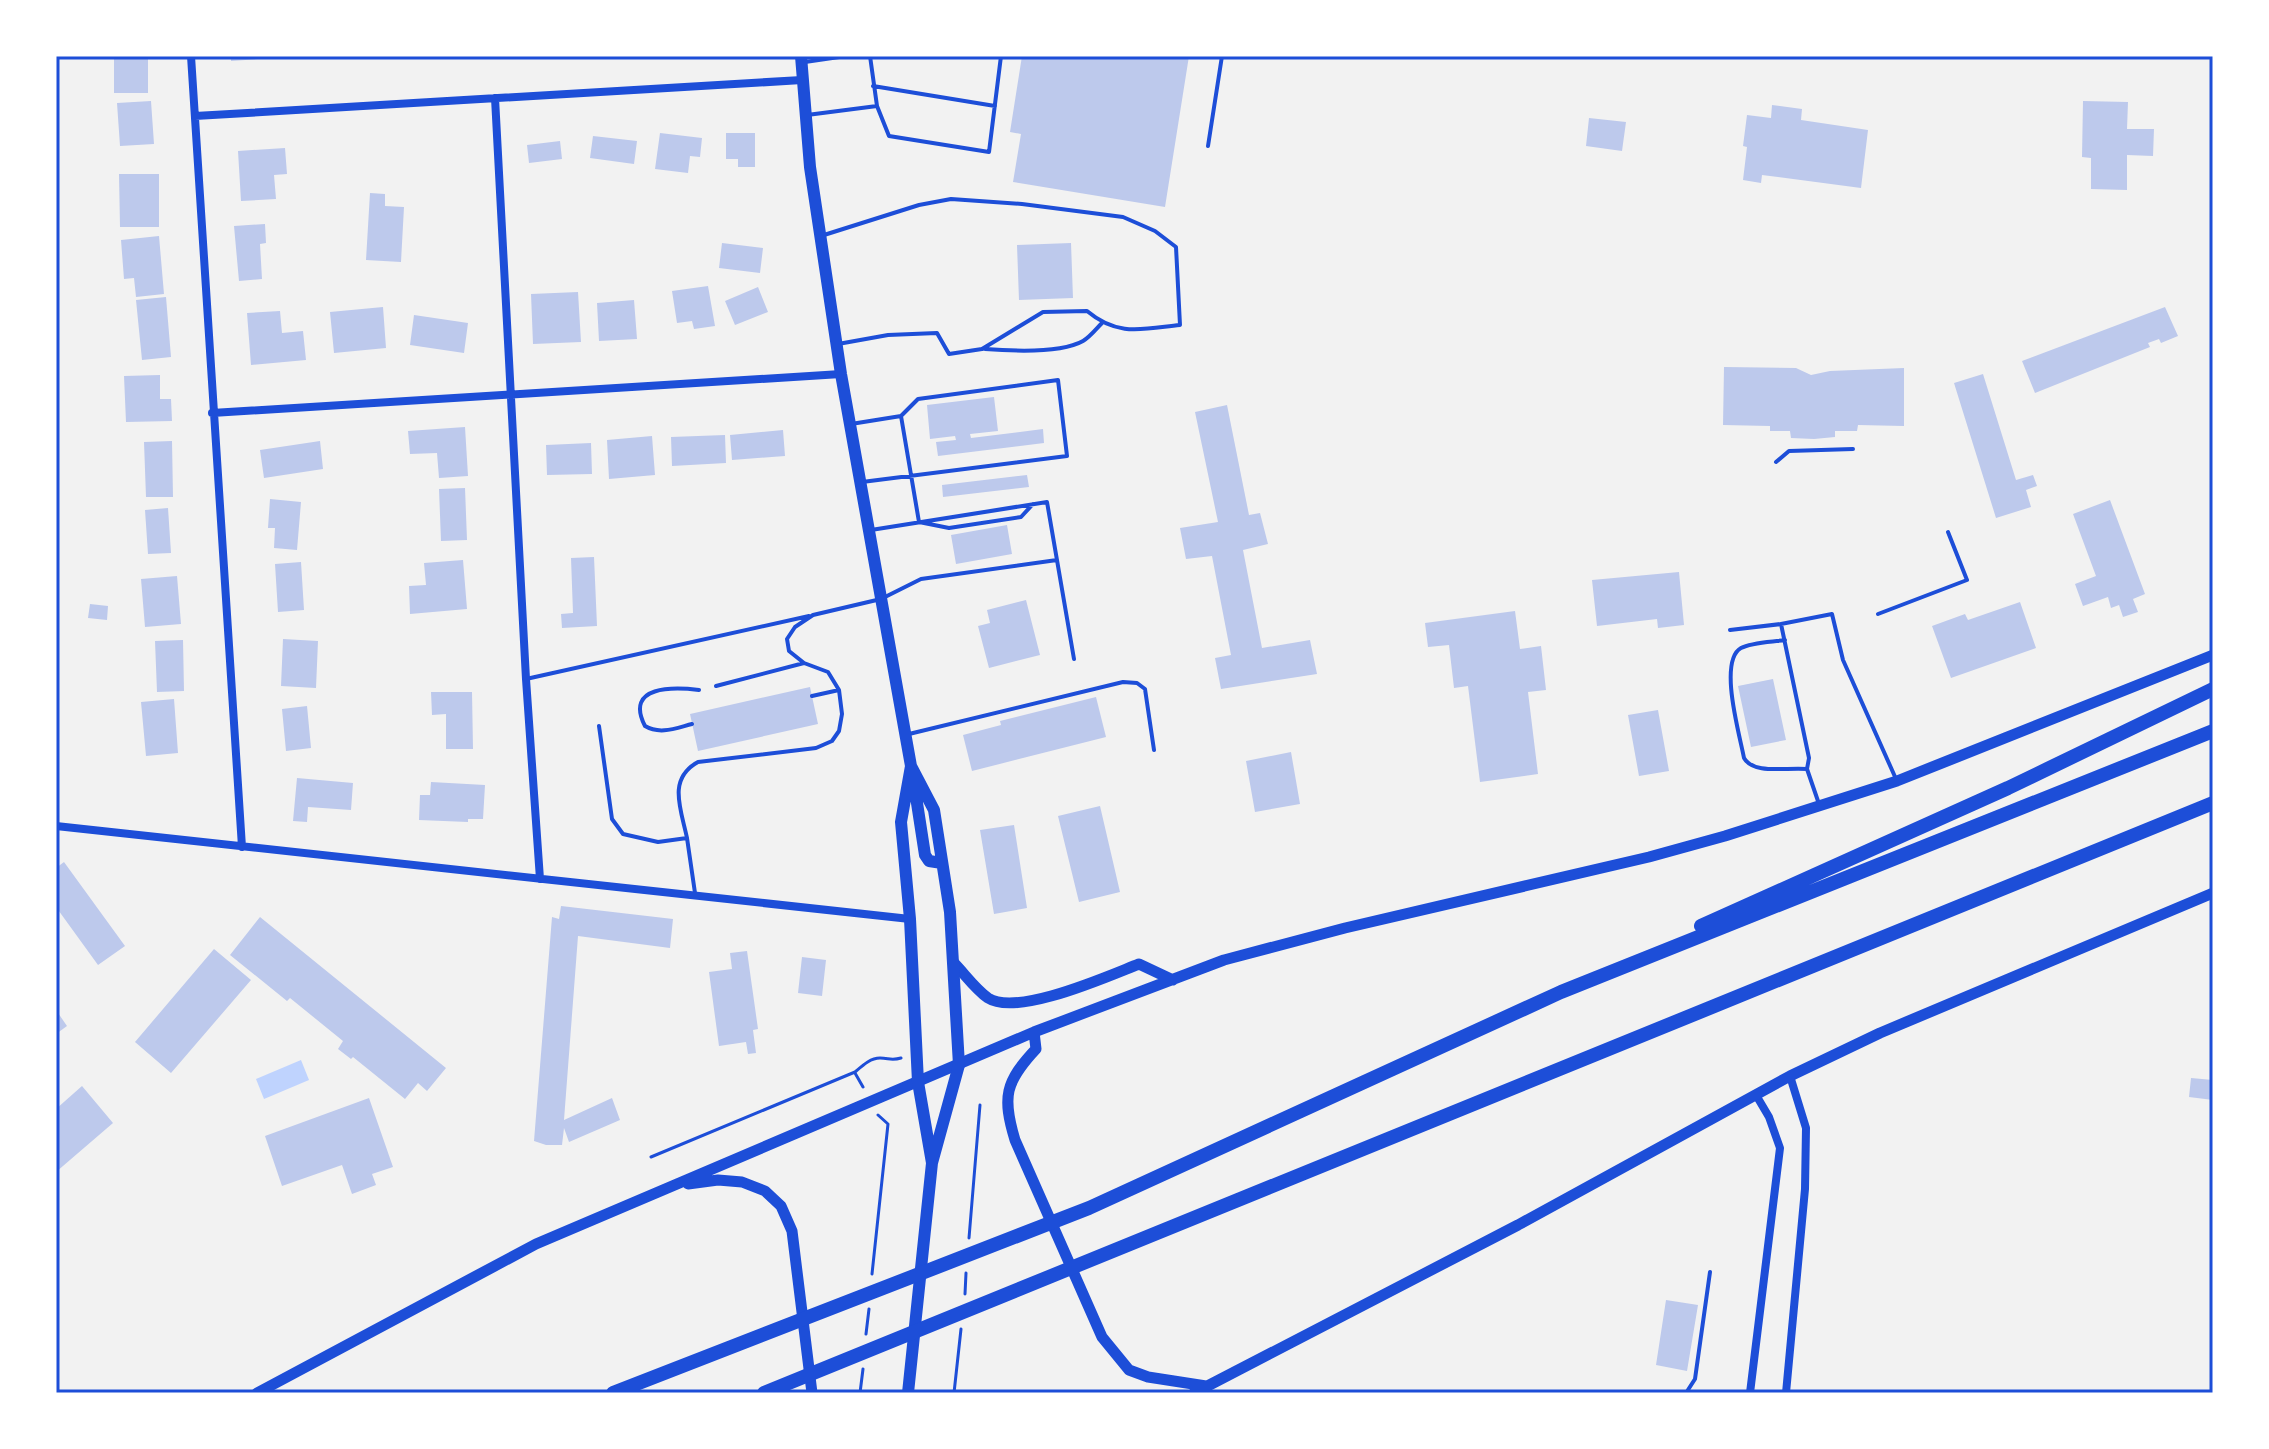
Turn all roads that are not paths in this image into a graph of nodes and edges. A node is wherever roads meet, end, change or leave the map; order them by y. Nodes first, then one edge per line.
1 (191, 56) edge
2 (846, 56) edge
3 (870, 56) edge
4 (1001, 56) edge
5 (1222, 56) edge
6 (802, 60) edge
7 (802, 80) junction
8 (873, 86) junction
9 (495, 98) junction
10 (877, 106) junction
11 (995, 106) junction
12 (195, 116) junction
13 (805, 116) junction
14 (1208, 146) dead end
15 (820, 236) junction
16 (1102, 323) junction
17 (836, 344) junction
18 (982, 349) junction
19 (841, 374) junction
20 (511, 393) junction
21 (212, 413) junction
22 (901, 416) junction
23 (849, 424) junction
24 (1853, 449) dead end
25 (1776, 462) dead end
26 (910, 476) junction
27 (860, 482) junction
28 (1033, 504) junction
29 (919, 522) junction
30 (868, 531) junction
31 (1948, 532) dead end
32 (1057, 560) junction
33 (881, 599) junction
34 (1878, 614) dead end
35 (813, 615) junction
36 (1781, 624) junction
37 (1730, 630) dead end
38 (1785, 640) junction
39 (2213, 655) edge
40 (1074, 659) dead end
41 (804, 663) junction
42 (526, 679) junction
43 (716, 686) dead end
44 (2213, 689) edge
45 (699, 690) dead end
46 (839, 690) junction
47 (812, 696) dead end
48 (692, 724) dead end
49 (599, 726) dead end
50 (2213, 731) edge
51 (906, 735) junction
52 (1154, 750) dead end
53 (911, 766) junction
54 (1807, 769) junction
55 (1897, 781) junction
56 (2213, 803) edge
57 (1820, 807) junction
58 (56, 826) edge
59 (687, 838) junction
60 (242, 847) junction
61 (942, 863) junction
62 (540, 879) junction
63 (2213, 893) edge
64 (695, 896) junction
65 (910, 919) junction
66 (953, 962) junction
67 (1616, 969) junction
68 (1173, 980) junction
69 (1034, 1032) junction
70 (959, 1065) junction
71 (1790, 1076) junction
72 (918, 1082) junction
73 (1756, 1095) junction
74 (932, 1163) junction
75 (676, 1185) junction
76 (1710, 1272) dead end
77 (1207, 1386) junction
78 (257, 1393) edge
79 (611, 1393) edge
80 (764, 1393) edge
81 (812, 1393) edge
82 (908, 1393) edge
83 (1194, 1393) edge
84 (1686, 1393) edge
85 (1750, 1393) edge
86 (1786, 1393) edge

1 - 12 street
2 - 6 lane
3 - 8 lane
4 - 11 lane
5 - 14 lane
6 - 7 main road
7 - 9 street
7 - 13 main road
8 - 10 lane
8 - 11 lane
9 - 12 street
9 - 20 street
10 - 11 lane
10 - 13 lane
12 - 21 street
13 - 15 main road
15 - 16 lane
15 - 17 main road
16 - 18 lane
16 - 18 lane
17 - 18 lane
17 - 19 main road
19 - 20 street
19 - 23 main road
20 - 21 street
20 - 42 street
21 - 60 street
22 - 23 lane
22 - 26 lane
22 - 26 lane
23 - 27 main road
24 - 25 lane
26 - 27 lane
26 - 29 lane
27 - 30 main road
28 - 29 lane
28 - 29 lane
28 - 32 lane
29 - 30 lane
30 - 33 main road
31 - 34 lane
32 - 33 lane
32 - 40 lane
33 - 35 lane
33 - 51 main road
35 - 41 lane
35 - 42 lane
36 - 37 lane
36 - 38 lane
36 - 55 lane
38 - 54 lane
38 - 54 lane
39 - 55 main road
41 - 43 lane
41 - 46 lane
42 - 62 street
44 - 67 highway
45 - 48 lane
46 - 47 lane
46 - 59 lane
49 - 59 lane
50 - 67 highway
51 - 52 lane
51 - 53 main road
53 - 61 main road
53 - 61 main road
53 - 65 main road
54 - 57 lane
55 - 57 main road
56 - 80 highway
57 - 68 main road
58 - 60 street
59 - 64 lane
60 - 62 street
61 - 66 main road
62 - 64 street
63 - 71 main road
64 - 65 street
65 - 72 main road
66 - 68 main road
66 - 70 main road
67 - 79 highway
68 - 69 main road
69 - 70 main road
69 - 77 main road
70 - 72 main road
70 - 74 main road
71 - 73 main road
71 - 86 street
72 - 74 main road
72 - 75 main road
73 - 77 main road
73 - 85 street
74 - 82 main road
75 - 78 main road
75 - 81 main road
76 - 84 lane
77 - 83 main road

